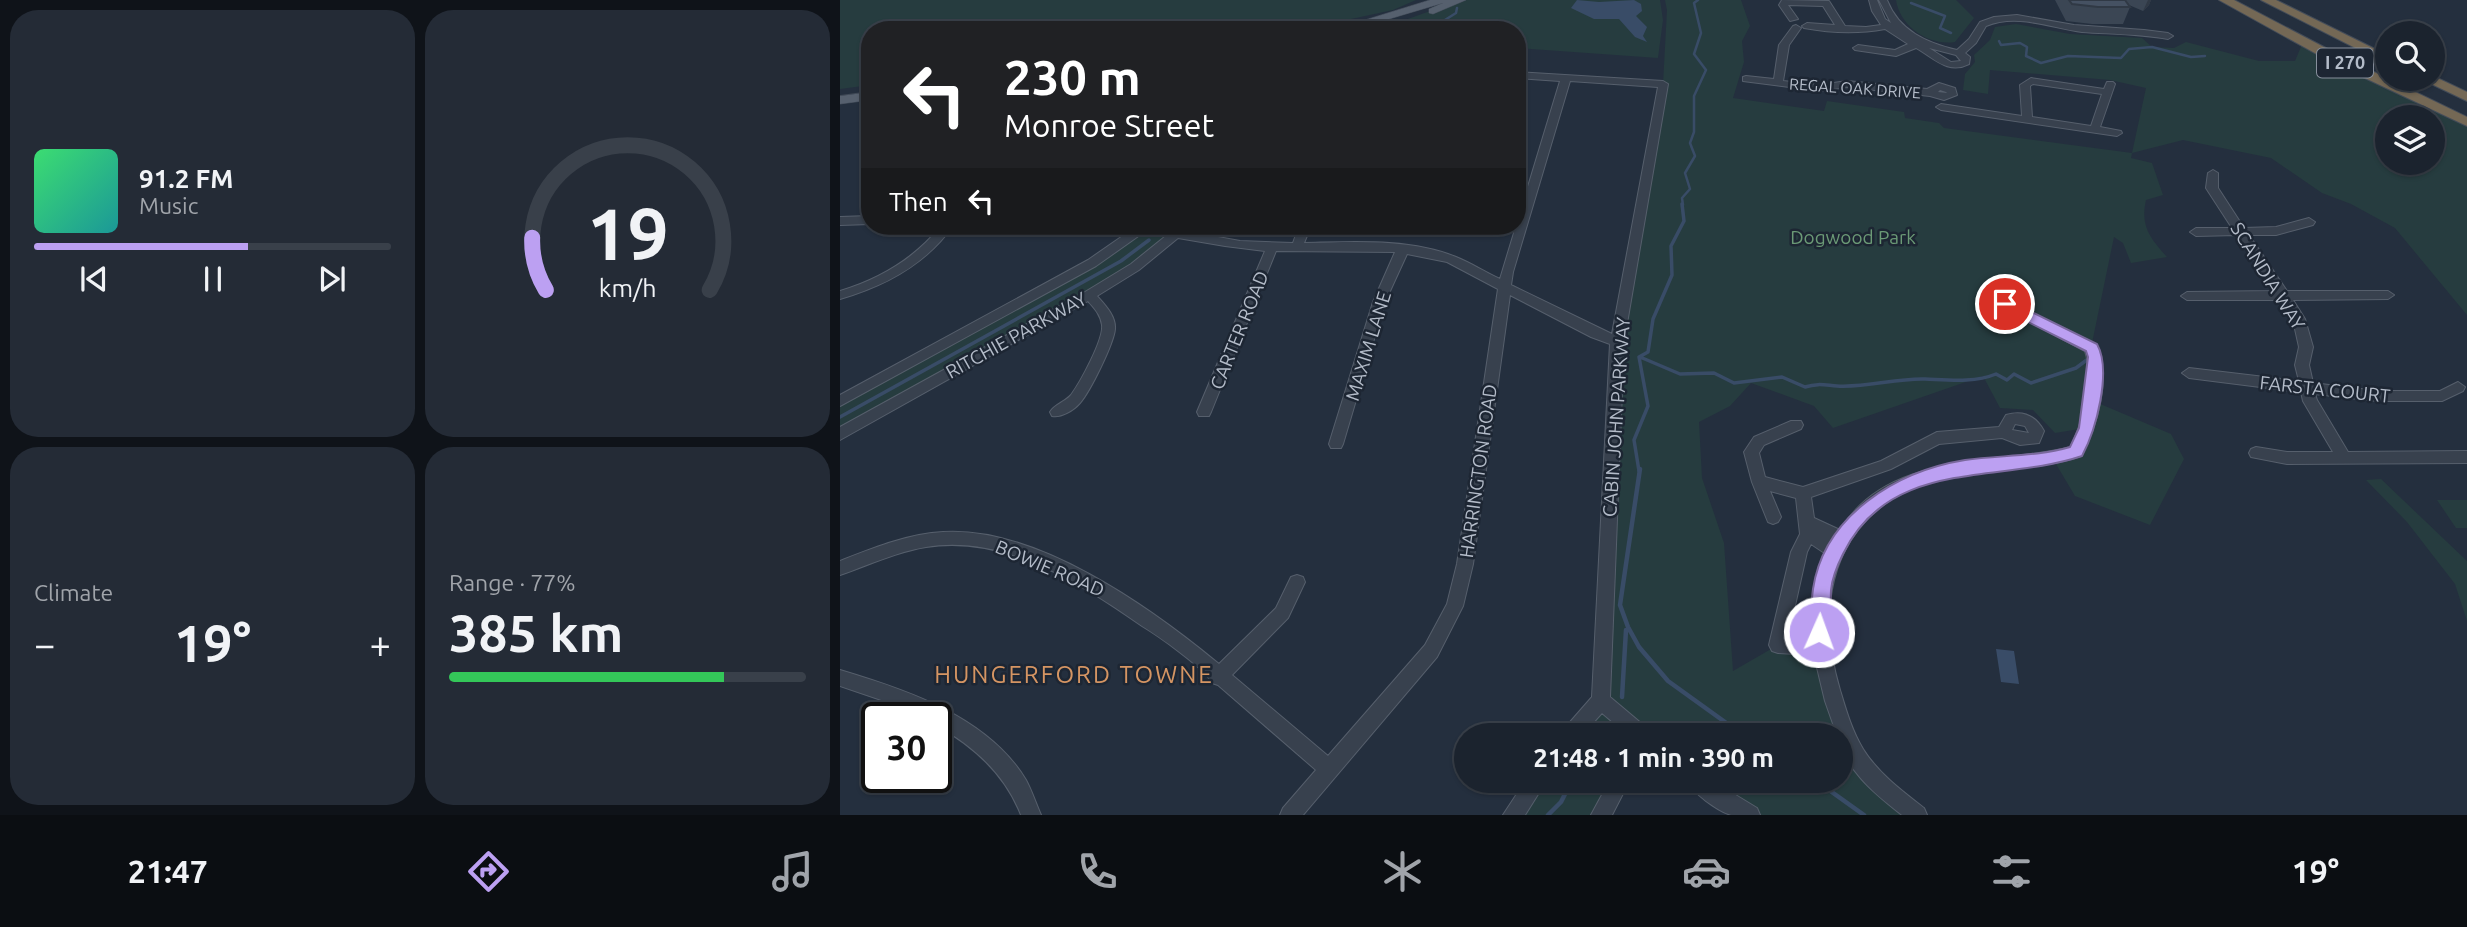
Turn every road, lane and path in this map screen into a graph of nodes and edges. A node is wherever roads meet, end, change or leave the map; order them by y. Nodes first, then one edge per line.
1 (1442, 0) edge
2 (1461, 0) edge
3 (1873, 0) edge
4 (1883, 0) edge
5 (2224, 0) edge
6 (2245, 0) edge
7 (2267, 0) edge
8 (2283, 0) edge
9 (1370, 21) edge
10 (1397, 21) edge
11 (1799, 24) junction
12 (1890, 24) junction
13 (1858, 29) junction
14 (1843, 30) junction
15 (2168, 36) dead end
16 (2375, 44) edge
17 (1915, 45) junction
18 (1858, 48) junction
19 (1959, 52) junction
20 (2375, 54) edge
21 (1854, 59) dead end
22 (1947, 64) junction
23 (2375, 65) edge
24 (1526, 76) edge
25 (2445, 77) edge
26 (1566, 78) junction
27 (1746, 79) dead end
28 (1778, 82) junction
29 (2467, 86) edge
30 (2445, 87) edge
31 (861, 91) edge
32 (2429, 91) edge
33 (840, 93) edge
34 (1940, 94) junction
35 (861, 97) edge
36 (2467, 97) edge
37 (840, 100) edge
38 (2467, 109) edge
39 (2027, 119) junction
40 (1940, 120) dead end
41 (2467, 122) edge
42 (2095, 128) junction
43 (2117, 133) dead end
44 (2213, 173) dead end
45 (1526, 210) edge
46 (861, 220) edge
47 (840, 221) edge
48 (2309, 222) dead end
49 (2196, 232) dead end
50 (2241, 232) junction
51 (940, 235) edge
52 (1132, 235) edge
53 (1174, 235) edge
54 (1197, 235) edge
55 (1302, 235) edge
56 (1518, 235) edge
57 (1272, 247) junction
58 (1297, 247) junction
59 (1403, 249) junction
60 (1506, 286) junction
61 (840, 295) edge
62 (1089, 295) junction
63 (1988, 295) dead end
64 (2388, 295) dead end
65 (2187, 296) dead end
66 (2283, 296) junction
67 (1617, 341) junction
68 (2189, 373) dead end
69 (2458, 387) dead end
70 (2307, 388) junction
71 (840, 401) edge
72 (1057, 412) dead end
73 (1204, 412) dead end
74 (1796, 425) dead end
75 (2003, 432) dead end
76 (840, 434) edge
77 (1336, 444) dead end
78 (2256, 453) dead end
79 (2467, 457) edge
80 (2344, 458) junction
81 (1759, 482) junction
82 (1803, 494) junction
83 (1773, 517) dead end
84 (1807, 527) junction
85 (1839, 545) junction
86 (840, 568) edge
87 (1297, 582) dead end
88 (1821, 647) junction
89 (1218, 677) junction
90 (840, 678) edge
91 (1601, 701) junction
92 (1581, 723) edge
93 (1628, 723) edge
94 (1330, 770) junction
95 (1529, 793) edge
96 (1614, 793) edge
97 (1711, 793) edge
98 (1031, 815) edge
99 (1290, 815) edge
100 (1514, 815) edge
101 (1601, 815) edge
102 (1750, 815) edge
103 (1917, 815) edge

1 - 9 main road
2 - 10 main road
3 - 12 street
4 - 12 street
5 - 41 highway, I 270
6 - 23 highway, I 270
7 - 20 highway, I 270
8 - 16 highway, I 270
11 - 14 street
11 - 14 street, REGAL OAK DRIVE
11 - 28 street, REGAL OAK DRIVE
12 - 13 street
12 - 17 street
12 - 19 street
13 - 14 street
13 - 18 street
15 - 19 street
17 - 18 street
17 - 22 street
18 - 21 street
19 - 22 street
22 - 34 street
24 - 26 street
25 - 29 highway
26 - 45 street, HARRINGTON ROAD
26 - 67 street, CABIN JOHN PARKWAY
27 - 28 street, REGAL OAK DRIVE
28 - 34 street, REGAL OAK DRIVE
30 - 36 highway
31 - 33 main road
32 - 38 highway
34 - 39 street, REGAL OAK DRIVE
34 - 40 street
35 - 37 main road
39 - 42 street, REGAL OAK DRIVE
39 - 42 street
42 - 43 street, REGAL OAK DRIVE
44 - 50 street, SCANDIA WAY
46 - 47 street
48 - 50 street
49 - 50 street
50 - 66 street, SCANDIA WAY
51 - 61 street
52 - 71 street, RITCHIE PARKWAY
53 - 62 street, RITCHIE PARKWAY
54 - 57 street
55 - 58 street
56 - 60 street, HARRINGTON ROAD
57 - 58 street
57 - 73 street, CARTER ROAD
58 - 59 street
59 - 60 street
59 - 77 street, MAXIM LANE
60 - 67 street
60 - 94 street, HARRINGTON ROAD
62 - 72 street
62 - 76 street, RITCHIE PARKWAY
63 - 85 street
64 - 66 street
65 - 66 street
66 - 70 street, SCANDIA WAY
67 - 91 street, CABIN JOHN PARKWAY
68 - 70 street, FARSTA COURT
69 - 70 street, FARSTA COURT
70 - 80 street, SCANDIA WAY
74 - 81 street
75 - 82 street
78 - 80 street
79 - 80 street
81 - 82 street
81 - 83 street
82 - 84 street
84 - 85 street
84 - 88 street
85 - 88 street
86 - 89 street, BOWIE ROAD
87 - 89 street
88 - 103 street
89 - 94 street, BOWIE ROAD
90 - 98 street
91 - 92 street
91 - 93 street
94 - 99 street, HARRINGTON ROAD
95 - 100 street
96 - 101 street
97 - 102 street

